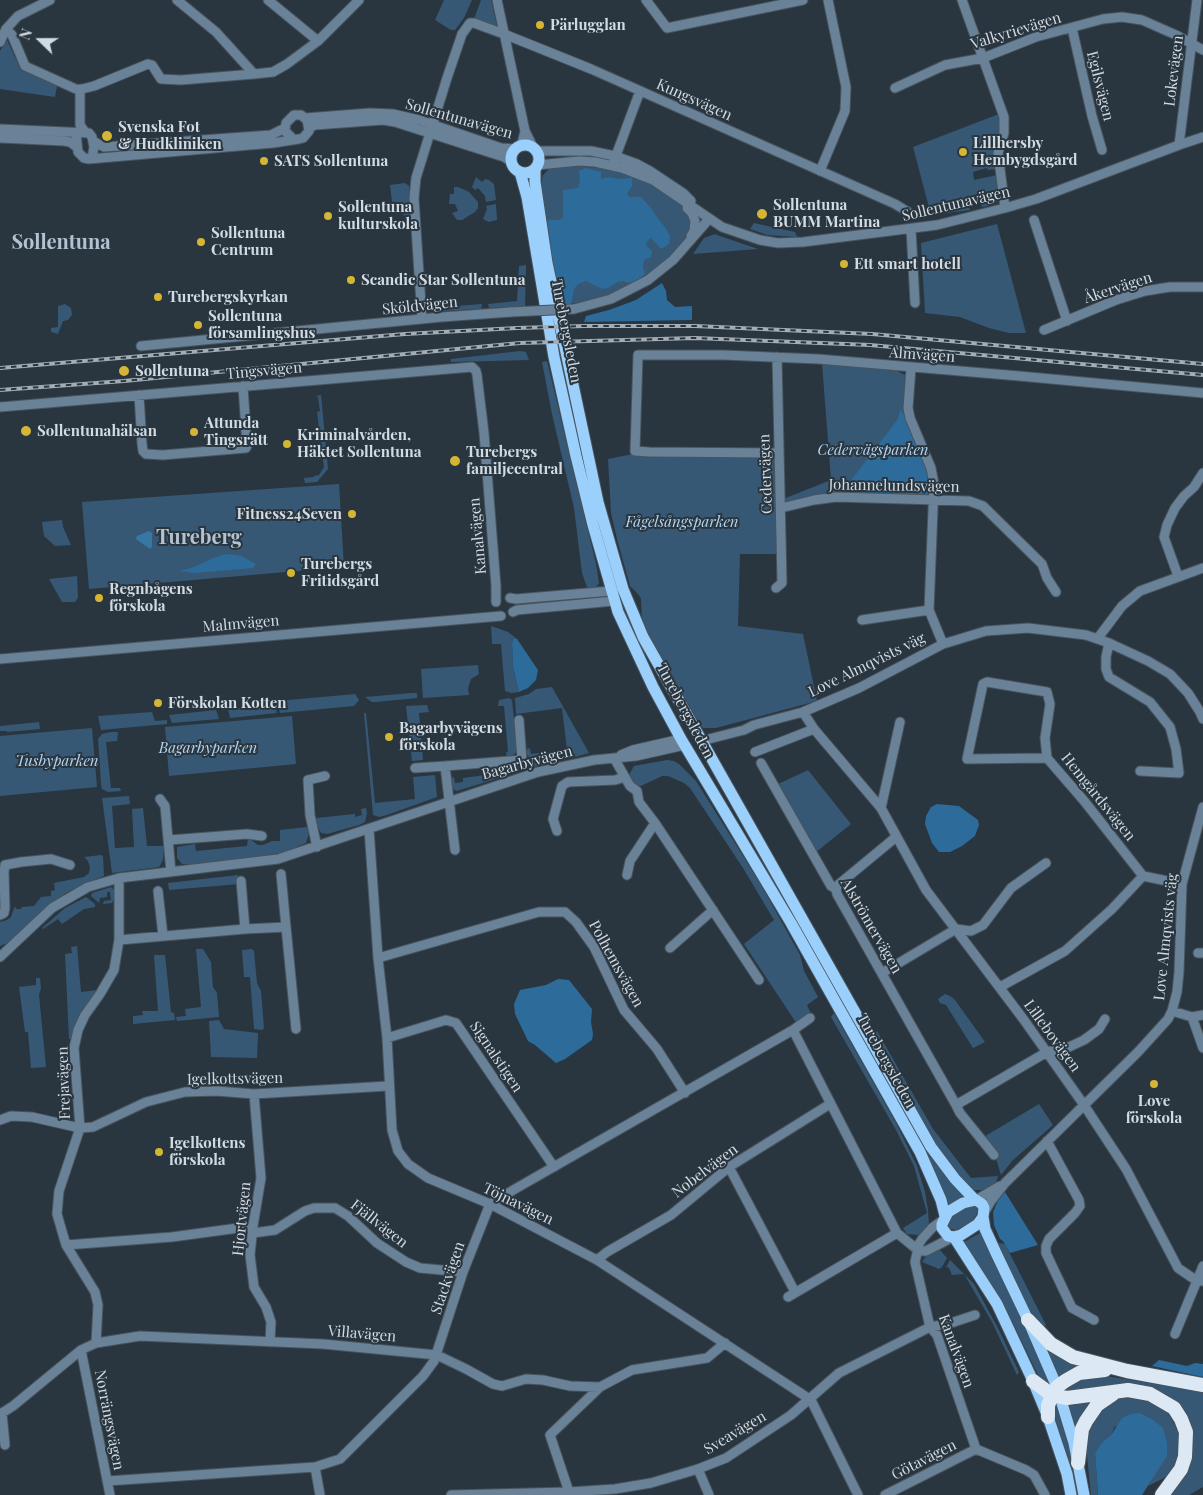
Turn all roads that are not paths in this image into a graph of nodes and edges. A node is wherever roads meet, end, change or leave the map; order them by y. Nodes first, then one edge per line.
1 (50, 0) edge
2 (177, 0) edge
3 (268, 0) edge
4 (359, 0) edge
5 (497, 0) edge
6 (646, 0) edge
7 (803, 0) edge
8 (828, 0) edge
9 (963, 0) edge
10 (1198, 0) edge
11 (768, 3) edge
12 (1072, 28) junction
13 (6, 29) junction
14 (504, 34) junction
15 (318, 41) junction
16 (0, 42) edge
17 (1192, 43) junction
18 (1203, 50) edge
19 (983, 58) junction
20 (254, 74) junction
21 (895, 88) dead end
22 (80, 89) junction
23 (640, 91) junction
24 (305, 118) junction
25 (285, 128) junction
26 (309, 128) junction
27 (431, 128) junction
28 (0, 129) edge
29 (525, 131) junction
30 (80, 133) junction
31 (1203, 137) edge
32 (0, 138) edge
33 (293, 139) junction
34 (93, 141) junction
35 (1179, 145) junction
36 (76, 147) junction
37 (518, 148) junction
38 (535, 150) junction
39 (1102, 150) dead end
40 (92, 158) junction
41 (614, 160) junction
42 (512, 162) junction
43 (537, 167) junction
44 (820, 171) junction
45 (520, 172) junction
46 (666, 188) junction
47 (1005, 208) junction
48 (908, 212) dead end
49 (709, 220) junction
50 (1034, 220) dead end
51 (696, 221) joint
52 (911, 229) junction
53 (685, 247) junction
54 (1203, 286) edge
55 (916, 303) dead end
56 (422, 319) junction
57 (1067, 321) junction
58 (1044, 330) dead end
59 (142, 346) dead end
60 (777, 357) junction
61 (472, 367) joint
62 (911, 368) junction
63 (243, 386) junction
64 (1203, 393) edge
65 (139, 395) junction
66 (0, 407) edge
67 (778, 453) junction
68 (1203, 473) edge
69 (934, 499) junction
70 (781, 508) junction
71 (1203, 568) edge
72 (1178, 576) junction
73 (496, 586) junction
74 (776, 588) dead end
75 (1056, 592) dead end
76 (625, 593) junction
77 (612, 596) junction
78 (508, 597) junction
79 (495, 604) junction
80 (930, 610) junction
81 (513, 612) junction
82 (485, 616) junction
83 (501, 616) junction
84 (862, 620) dead end
85 (1098, 638) junction
86 (1109, 643) junction
87 (943, 644) junction
88 (0, 659) edge
89 (803, 712) junction
90 (1203, 719) edge
91 (519, 720) dead end
92 (900, 722) dead end
93 (814, 729) junction
94 (699, 738) junction
95 (683, 742) junction
96 (755, 752) dead end
97 (614, 758) junction
98 (1047, 758) junction
99 (761, 763) dead end
100 (446, 766) junction
101 (415, 768) dead end
102 (1140, 771) dead end
103 (325, 776) dead end
104 (625, 777) junction
105 (160, 799) dead end
106 (449, 801) junction
107 (1203, 807) edge
108 (881, 808) junction
109 (655, 823) junction
110 (369, 828) junction
111 (557, 831) dead end
112 (262, 836) dead end
113 (896, 837) junction
114 (169, 840) junction
115 (317, 847) junction
116 (455, 850) dead end
117 (1046, 863) dead end
118 (70, 865) dead end
119 (171, 872) junction
120 (281, 874) dead end
121 (627, 875) dead end
122 (1143, 876) junction
123 (120, 878) junction
124 (241, 881) dead end
125 (1182, 884) junction
126 (836, 889) junction
127 (158, 891) dead end
128 (713, 910) junction
129 (0, 915) edge
130 (286, 928) junction
131 (245, 929) junction
132 (956, 929) junction
133 (162, 936) junction
134 (119, 940) junction
135 (670, 948) dead end
136 (0, 957) edge
137 (378, 958) junction
138 (882, 973) junction
139 (759, 980) dead end
140 (1000, 988) junction
141 (1172, 1011) junction
142 (1203, 1015) edge
143 (1192, 1017) junction
144 (810, 1018) dead end
145 (1105, 1019) dead end
146 (296, 1029) dead end
147 (793, 1030) junction
148 (387, 1038) junction
149 (1203, 1048) edge
150 (1047, 1052) junction
151 (388, 1086) junction
152 (685, 1093) junction
153 (254, 1094) junction
154 (830, 1104) junction
155 (956, 1104) junction
156 (1084, 1105) junction
157 (0, 1120) edge
158 (80, 1128) junction
159 (1047, 1141) junction
160 (994, 1155) dead end
161 (554, 1167) junction
162 (729, 1167) junction
163 (1005, 1183) junction
164 (975, 1200) junction
165 (490, 1204) junction
166 (984, 1215) junction
167 (944, 1218) junction
168 (253, 1229) junction
169 (897, 1233) junction
170 (954, 1237) junction
171 (66, 1244) junction
172 (919, 1251) junction
173 (597, 1260) junction
174 (1203, 1266) edge
175 (463, 1272) junction
176 (1200, 1281) edge
177 (975, 1315) dead end
178 (1028, 1320) junction
179 (1094, 1320) dead end
180 (930, 1327) junction
181 (1175, 1334) dead end
182 (270, 1342) junction
183 (96, 1343) junction
184 (725, 1343) junction
185 (81, 1350) junction
186 (437, 1355) junction
187 (1127, 1371) junction
188 (1033, 1381) junction
189 (1203, 1385) edge
190 (600, 1387) junction
191 (1116, 1392) junction
192 (1057, 1393) junction
193 (808, 1398) junction
194 (1, 1413) edge
195 (1048, 1417) junction
196 (4, 1445) dead end
197 (976, 1449) junction
198 (1078, 1463) junction
199 (315, 1467) junction
200 (698, 1469) junction
201 (107, 1481) junction
202 (569, 1494) edge
203 (110, 1495) edge
204 (320, 1495) edge
205 (451, 1495) edge
206 (709, 1495) edge
207 (858, 1495) edge
208 (885, 1495) edge
209 (1045, 1495) edge
210 (1071, 1495) edge
211 (1084, 1495) edge
212 (1162, 1495) edge

1 - 13 street
2 - 20 street
3 - 15 street
4 - 15 street
5 - 14 street
6 - 11 street
7 - 11 street
8 - 44 street
9 - 19 street
10 - 17 street, Lokevägen
12 - 17 street, Valkyrievägen
12 - 19 street, Valkyrievägen
12 - 39 street, Egilsvägen
13 - 16 street
13 - 22 street
14 - 23 street, Kungsvägen
14 - 27 street, Kungsvägen
14 - 29 street
15 - 20 street
17 - 18 street, Valkyrievägen
17 - 35 street, Lokevägen
19 - 21 street, Valkyrievägen
19 - 47 street
20 - 22 street
22 - 30 street
23 - 41 street
23 - 44 street, Kungsvägen
24 - 25 street
24 - 26 street
24 - 27 street, Sollentunavägen
25 - 33 street
25 - 34 street
26 - 27 street, Sollentunavägen
26 - 33 street
27 - 37 street, Sollentunavägen
27 - 42 street, Sollentunavägen
27 - 56 street
28 - 30 street
29 - 37 street
29 - 38 street
30 - 34 street
30 - 36 street
31 - 35 street, Sollentunavägen
32 - 36 street
33 - 40 street
34 - 40 street
35 - 47 street, Sollentunavägen
36 - 40 street
37 - 38 main road
37 - 42 main road
38 - 41 street, Sollentunavägen
38 - 43 main road, Turebergsleden
41 - 43 street, Sollentunavägen
41 - 46 street, Sollentunavägen
41 - 49 street, Sollentunavägen
42 - 45 main road, Turebergsleden
43 - 45 main road
43 - 76 main road, Turebergsleden
44 - 48 street, Kungsvägen
45 - 77 main road, Turebergsleden
46 - 49 street, Sollentunavägen
46 - 51 street, Sollentunavägen
47 - 52 street, Sollentunavägen
49 - 52 street, Sollentunavägen
49 - 53 street, Sköldvägen
50 - 57 street
51 - 53 street, Sköldvägen
52 - 55 street
53 - 56 street, Sköldvägen, bridge
54 - 57 street, Åkervägen
56 - 59 street, Sköldvägen
57 - 58 street, Åkervägen
60 - 62 street, Almvägen
60 - 67 street, Cedervägen
60 - 67 street, Almvägen
61 - 63 street, Tingsvägen
61 - 73 street, Kanalvägen
62 - 64 street, Almvägen
62 - 69 street
63 - 65 street, Tingsvägen
63 - 65 street
65 - 66 street, Tingsvägen
67 - 70 street, Cedervägen
68 - 72 street
69 - 70 street, Johannelundsvägen
69 - 75 street, Johannelundsvägen
69 - 80 street
70 - 74 street, Cedervägen
71 - 72 street
72 - 85 street
73 - 78 street, Kanalvägen
73 - 79 street, Kanalvägen
76 - 77 main road
76 - 94 main road, Turebergsleden
77 - 78 street
77 - 81 street
77 - 95 main road, Turebergsleden
78 - 79 street
78 - 81 street
79 - 82 street
79 - 83 street
80 - 84 street
80 - 87 street
81 - 83 street
82 - 83 street, Malmvägen
82 - 88 street, Malmvägen
85 - 86 street, Love Almqvists väg
85 - 87 street, Love Almqvists väg
86 - 90 street, Love Almqvists väg
86 - 102 street
87 - 89 street, Love Almqvists väg
89 - 93 street, Lillebovägen
89 - 94 street, Love Almqvists väg
91 - 100 street, Bagarbyvägen
92 - 108 street
93 - 96 street
93 - 108 street, Lillebovägen
94 - 95 main road
94 - 164 main road, Turebergsleden
95 - 97 street, Bagarbyvägen
95 - 167 main road, Turebergsleden
97 - 104 street
97 - 106 street, Bagarbyvägen
98 - 98 street, Hemgårdsvägen
98 - 122 street, Hemgårdsvägen
99 - 126 street, Alströmervägen
100 - 101 street, Bagarbyvägen
100 - 106 street
103 - 115 street
104 - 109 street
104 - 111 street, Bagarbyvägen
105 - 114 street
106 - 110 street, Bagarbyvägen
106 - 116 street
107 - 125 street, Love Almqvists väg
108 - 113 street, Lillebovägen
109 - 121 street
109 - 128 street
110 - 115 street, Bagarbyvägen
110 - 137 street, Töjnavägen
112 - 114 street
113 - 126 street
113 - 132 street, Lillebovägen
114 - 119 street
115 - 119 street, Bagarbyvägen
117 - 132 street
118 - 129 street
119 - 123 street, Bagarbyvägen
120 - 130 street
122 - 125 street
122 - 140 street
123 - 134 street, Frejavägen
123 - 136 street, Bagarbyvägen
124 - 131 street
125 - 141 street, Love Almqvists väg
126 - 138 street, Alströmervägen
127 - 133 street
128 - 135 street
128 - 139 street
130 - 131 street
130 - 146 street
131 - 133 street
132 - 138 street
132 - 140 street, Lillebovägen
133 - 134 street
134 - 158 street, Frejavägen
137 - 148 street, Töjnavägen
137 - 152 street, Polhemsvägen
138 - 155 street, Alströmervägen
140 - 150 street, Lillebovägen
141 - 143 street
141 - 156 street, Love Almqvists väg
142 - 143 street
143 - 149 street
144 - 147 street
145 - 150 street
147 - 152 street
147 - 154 street
148 - 151 street, Töjnavägen
148 - 161 street, Signalstigen
150 - 155 street
150 - 156 street, Lillebovägen
151 - 153 street, Igelkottsvägen
151 - 165 street, Töjnavägen
152 - 161 street
153 - 158 street, Igelkottsvägen
153 - 168 street, Hjortvägen
154 - 162 street, Nobelvägen
154 - 169 street
155 - 160 street, Alströmervägen
156 - 159 street, Love Almqvists väg
156 - 176 street, Lillebovägen
157 - 158 street, Igelkottsvägen
158 - 171 street, Frejavägen
159 - 163 street, Love Almqvists väg
159 - 179 street
161 - 165 street
162 - 169 street
162 - 173 street, Nobelvägen
163 - 164 street, Love Almqvists väg
163 - 166 street, Love Almqvists väg
164 - 166 main road, Turebergsleden
164 - 167 main road
165 - 173 street, Töjnavägen
165 - 175 street, Stackvägen
166 - 170 main road
166 - 178 main road, Turebergsleden
167 - 170 main road, Turebergsleden
167 - 172 street
168 - 171 street, Fjällvägen
168 - 175 street, Fjällvägen
168 - 182 street, Hjortvägen
169 - 172 street
170 - 172 street
170 - 188 main road, Turebergsleden
171 - 183 street, Frejavägen
172 - 180 street, Kanalvägen
173 - 184 street, Töjnavägen
174 - 176 street
175 - 186 street, Stackvägen
176 - 181 street
177 - 180 street, Sveavägen
178 - 187 highway
178 - 192 main road, Turebergsleden
180 - 193 street, Sveavägen
180 - 197 street, Kanalvägen
182 - 183 street, Villavägen
182 - 186 street, Villavägen
183 - 185 street, Villavägen
184 - 190 street, Villavägen
184 - 193 street, Töjnavägen
185 - 194 street, Villavägen
185 - 201 street, Norrängsvägen
186 - 190 street, Villavägen
186 - 199 street, Stackvägen
187 - 189 highway
187 - 192 highway
188 - 192 highway
188 - 195 main road, Turebergsleden
190 - 202 street
191 - 192 highway
191 - 198 highway
191 - 212 highway
192 - 195 highway
192 - 198 main road, Turebergsleden
193 - 200 street, Sveavägen
193 - 207 street, Töjnavägen
194 - 196 street, Villavägen
195 - 210 main road, Turebergsleden
197 - 208 street, Götavägen
197 - 209 street
198 - 211 main road, Turebergsleden
199 - 201 street, Stackvägen
199 - 204 street
200 - 202 street, Sveavägen
200 - 206 street
201 - 203 street, Norrängsvägen
202 - 205 street, Sveavägen

